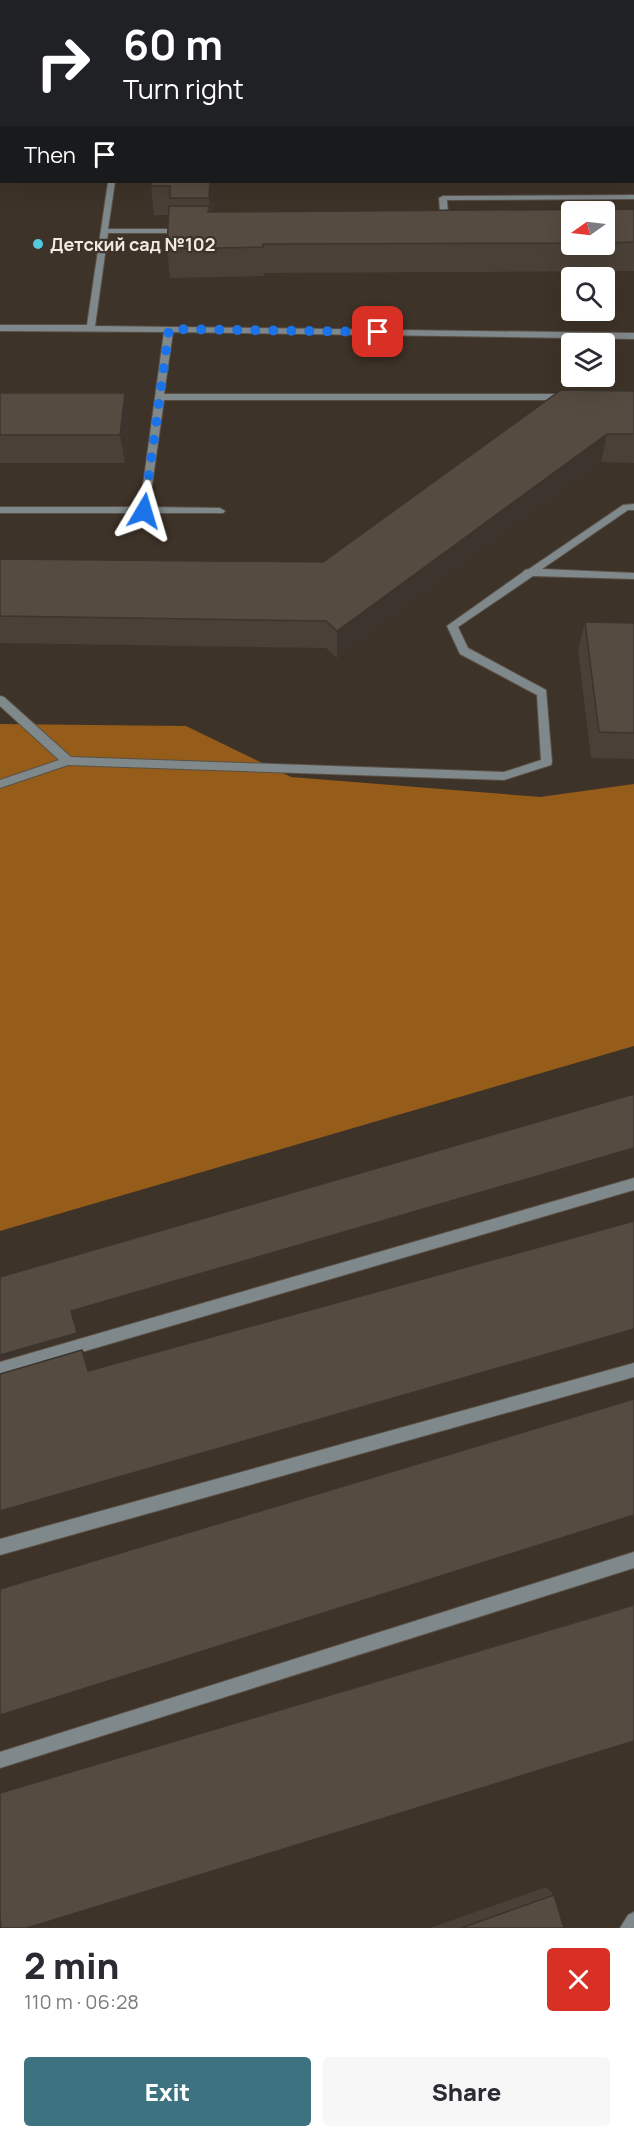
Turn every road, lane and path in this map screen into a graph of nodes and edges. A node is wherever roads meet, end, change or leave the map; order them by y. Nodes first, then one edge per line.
1 (111, 183) edge
2 (634, 197) edge
3 (434, 230) edge
4 (446, 230) junction
5 (457, 230) edge
6 (104, 231) junction
7 (198, 231) edge
8 (0, 328) edge
9 (91, 328) junction
10 (169, 329) junction
11 (634, 336) edge
12 (576, 397) edge
13 (159, 398) junction
14 (634, 507) edge
15 (0, 510) edge
16 (144, 511) junction
17 (220, 512) dead end
18 (528, 572) junction
19 (634, 576) edge
20 (0, 700) edge
21 (68, 761) junction
22 (0, 784) edge
23 (634, 1184) edge
24 (0, 1369) edge
25 (634, 1370) edge
26 (0, 1547) edge
27 (634, 1560) edge
28 (0, 1760) edge
29 (634, 1921) edge
30 (629, 1928) edge

1 - 6 lane
2 - 4 lane
3 - 4 lane
4 - 5 lane
6 - 7 lane
6 - 9 lane
8 - 9 lane
9 - 10 lane
10 - 11 lane
10 - 13 lane
12 - 13 lane
13 - 16 lane
14 - 18 lane
15 - 16 lane
16 - 17 lane
18 - 19 lane
18 - 21 lane
20 - 21 lane
21 - 22 lane
23 - 24 lane
25 - 26 lane
27 - 28 lane
29 - 30 lane

